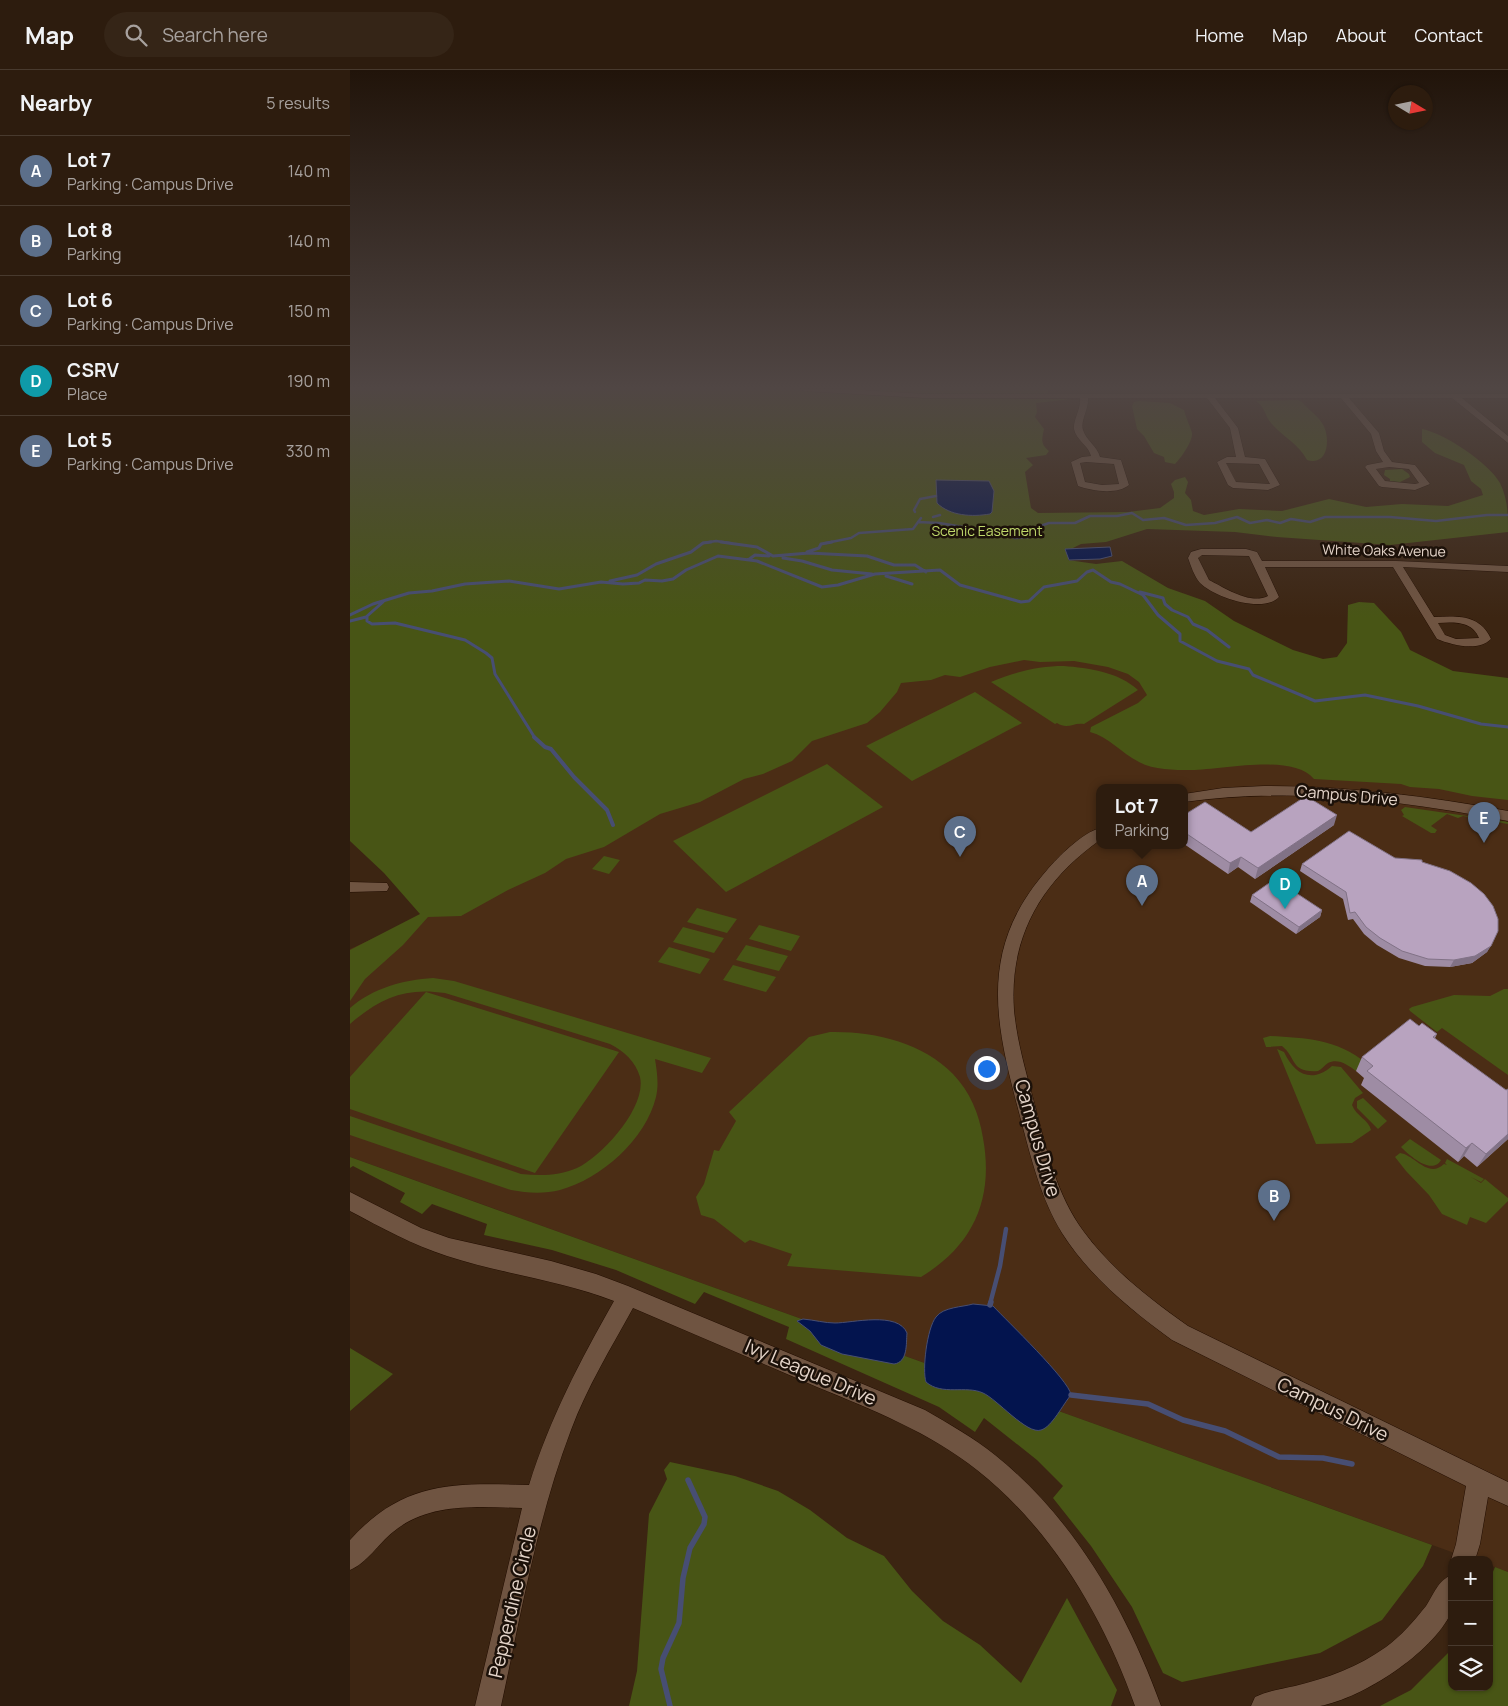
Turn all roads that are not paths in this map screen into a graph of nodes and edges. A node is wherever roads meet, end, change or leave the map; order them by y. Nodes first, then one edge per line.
1 (1076, 465) edge
2 (1119, 465) edge
3 (1223, 465) edge
4 (1264, 465) edge
5 (1380, 465) edge
6 (1399, 465) edge
7 (1259, 564) junction
8 (1396, 564) junction
9 (1508, 569) edge
10 (1429, 620) dead end
11 (1188, 798) edge
12 (1508, 816) edge
13 (1096, 836) edge
14 (350, 887) edge
15 (382, 887) dead end
16 (350, 1201) edge
17 (628, 1296) junction
18 (1479, 1480) junction
19 (1508, 1494) edge
20 (536, 1498) junction
21 (1465, 1556) edge
22 (350, 1558) edge
23 (1448, 1594) edge
24 (488, 1706) edge
25 (1148, 1706) edge
26 (1264, 1706) edge

1 - 2 street
3 - 4 street
5 - 6 street
7 - 7 street
7 - 8 street, White Oaks Avenue
8 - 9 street, White Oaks Avenue
8 - 10 street
11 - 12 street, Campus Drive
13 - 18 street, Campus Drive
14 - 15 street
16 - 17 street, Ivy League Drive
17 - 20 street, Pepperdine Circle
17 - 25 street, Ivy League Drive
18 - 19 street, Campus Drive
18 - 21 street
20 - 22 street
20 - 24 street, Pepperdine Circle
23 - 26 street

